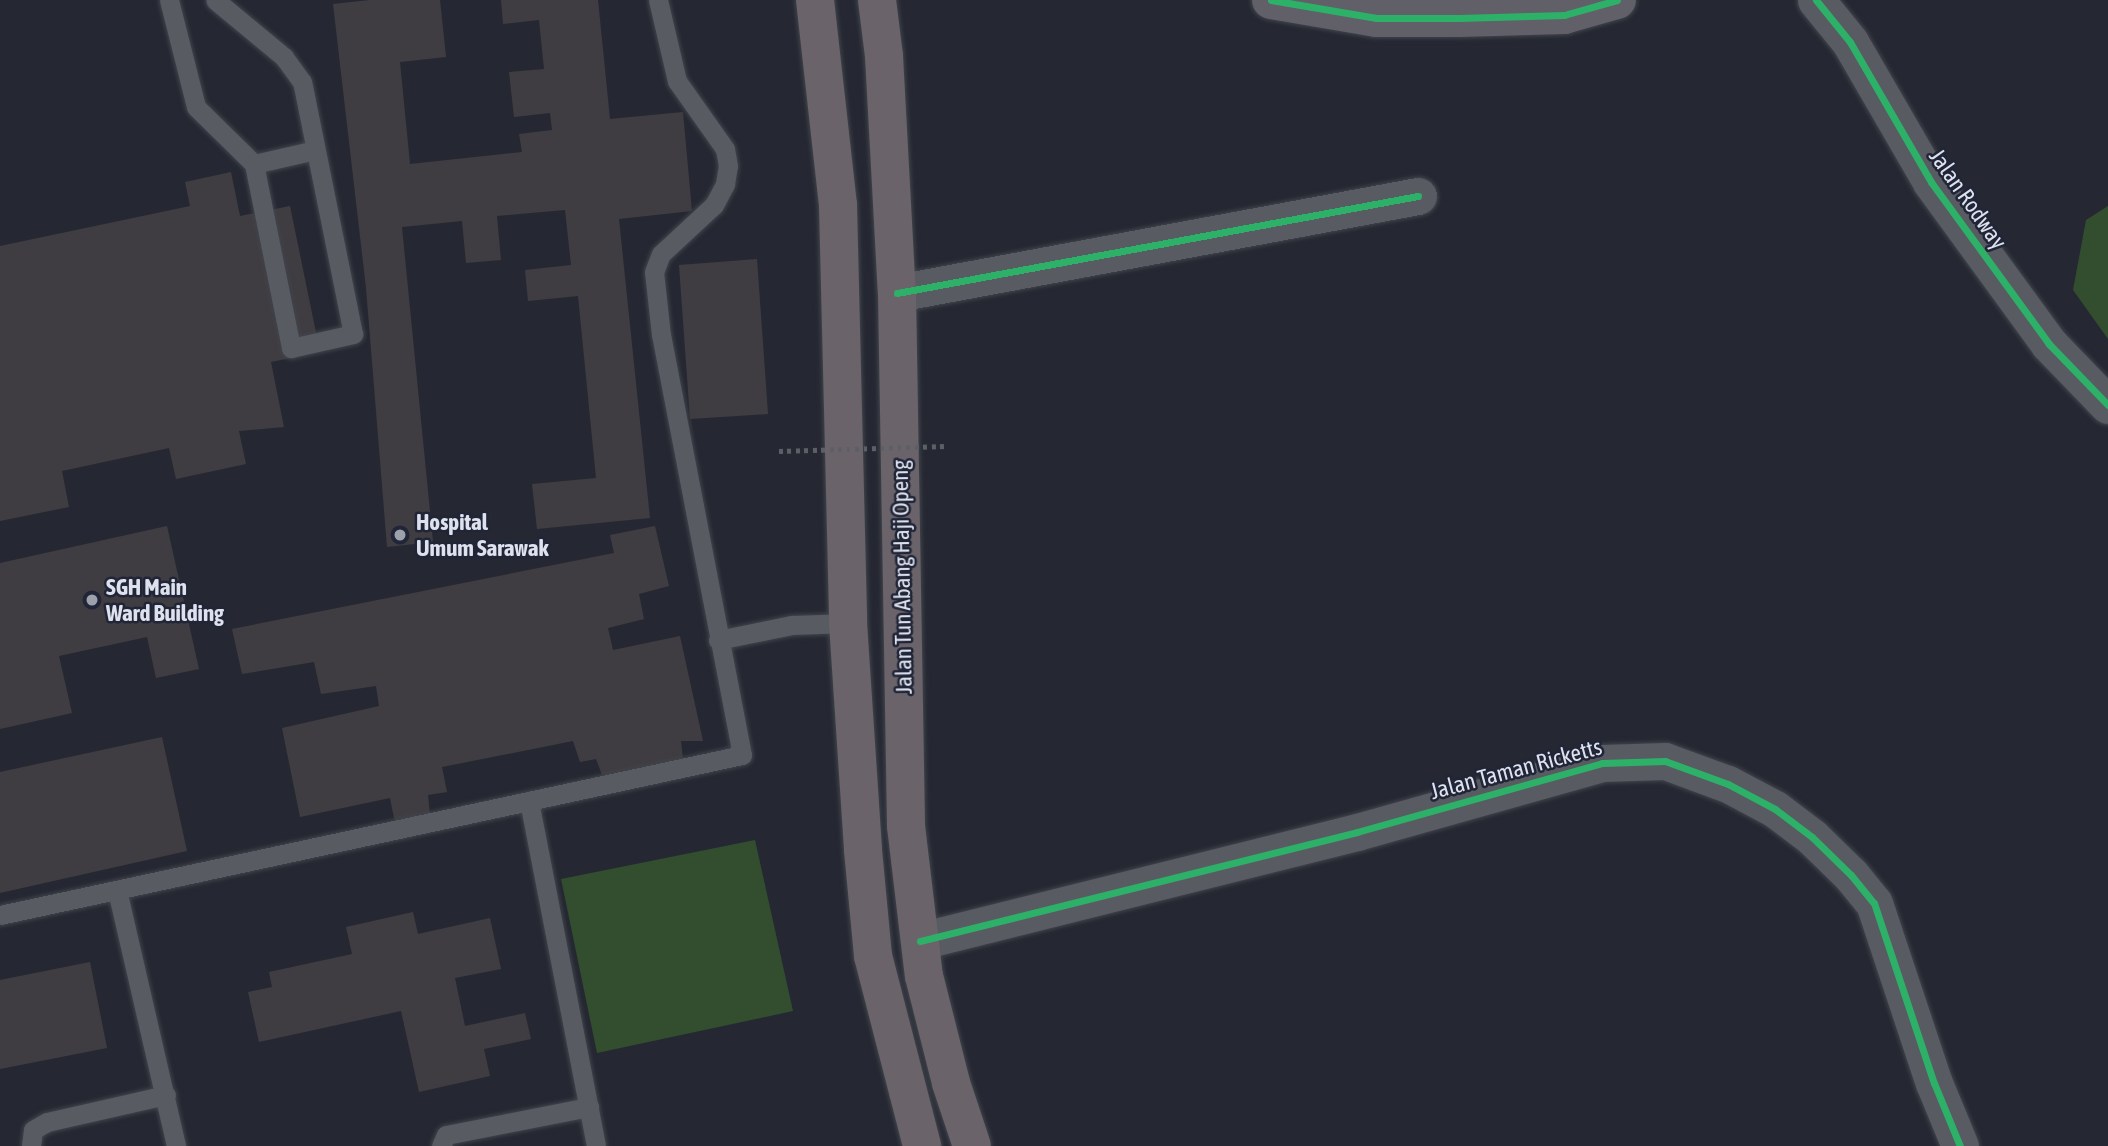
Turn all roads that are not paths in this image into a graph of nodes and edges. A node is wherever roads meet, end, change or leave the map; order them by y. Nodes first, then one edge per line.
1 (169, 0) edge
2 (215, 0) edge
3 (658, 0) edge
4 (815, 0) edge
5 (839, 0) edge
6 (877, 0) edge
7 (888, 0) edge
8 (1271, 0) edge
9 (1617, 0) edge
10 (1816, 0) edge
11 (884, 56) junction
12 (315, 150) junction
13 (254, 164) junction
14 (1418, 196) dead end
15 (838, 205) junction
16 (897, 293) junction
17 (2108, 405) edge
18 (848, 622) junction
19 (719, 640) junction
20 (529, 801) junction
21 (117, 890) junction
22 (0, 915) edge
23 (920, 941) junction
24 (166, 1095) junction
25 (589, 1107) junction
26 (31, 1146) edge
27 (176, 1146) edge
28 (441, 1146) edge
29 (596, 1146) edge
30 (922, 1146) edge
31 (972, 1146) edge
32 (1960, 1146) edge

1 - 13 lane
2 - 12 lane
3 - 19 lane
4 - 15 main road
5 - 15 main road
6 - 11 main road, Jalan Tun Abang Haji Openg
7 - 11 street
8 - 9 street
10 - 17 street, Jalan Rodway
11 - 16 main road, Jalan Tun Abang Haji Openg
12 - 13 lane
12 - 13 lane
14 - 16 street
15 - 18 main road
16 - 23 main road, Jalan Tun Abang Haji Openg
18 - 19 lane
18 - 30 main road
19 - 20 lane
20 - 21 lane
20 - 25 lane
21 - 22 lane
21 - 24 lane
23 - 31 main road, Jalan Tun Abang Haji Openg
23 - 32 street, Jalan Taman Ricketts
24 - 26 lane
24 - 27 lane
25 - 28 lane
25 - 29 lane

